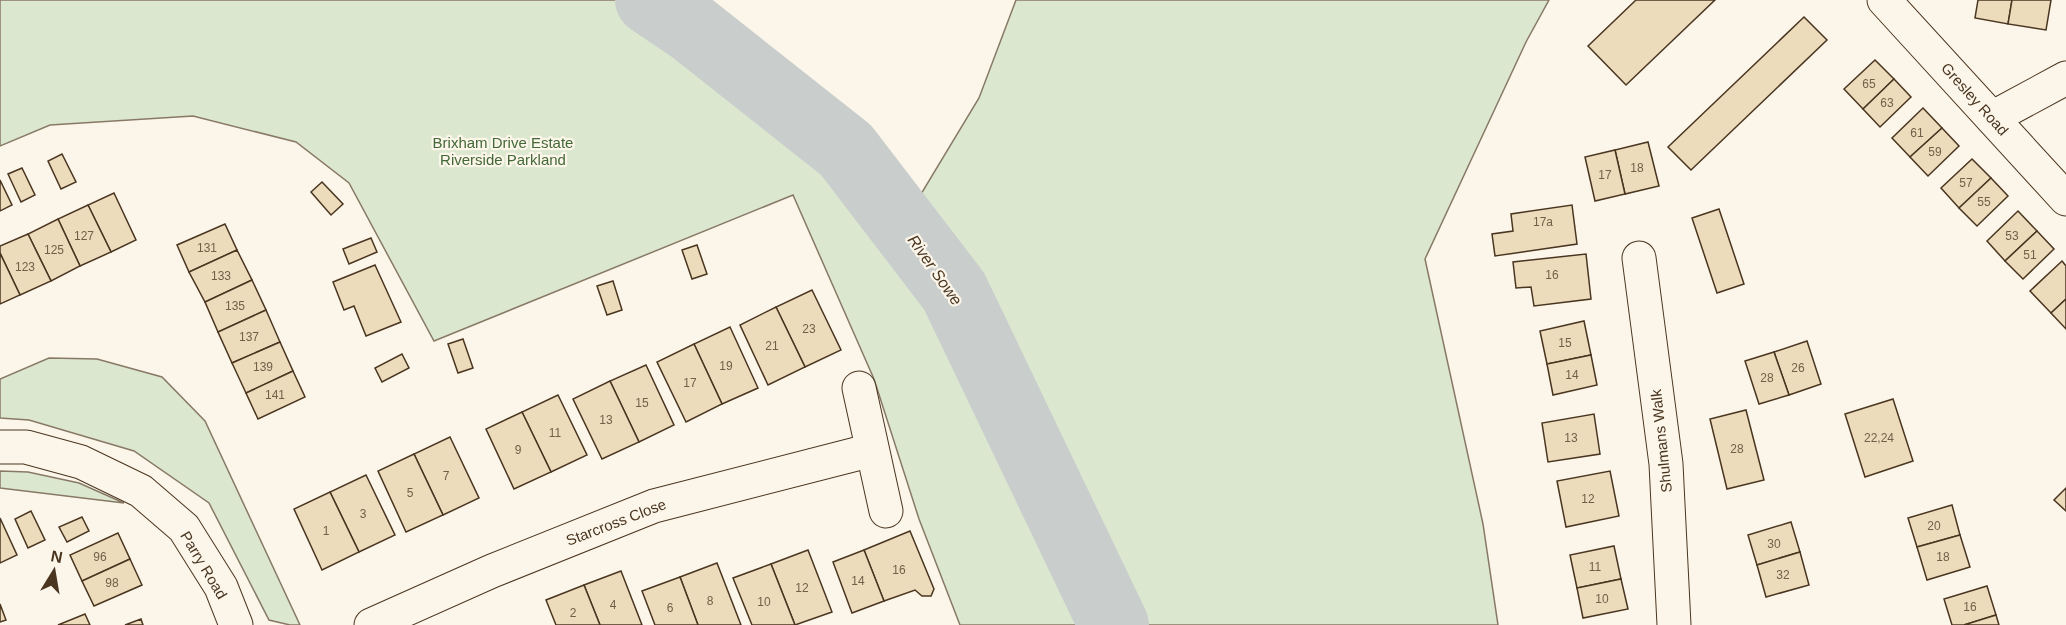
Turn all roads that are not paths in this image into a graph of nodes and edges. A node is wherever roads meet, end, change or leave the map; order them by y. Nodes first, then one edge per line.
1 (1884, 0) edge
2 (2066, 78) edge
3 (1992, 118) junction
4 (2066, 199) edge
5 (1639, 258) dead end
6 (859, 388) dead end
7 (0, 447) edge
8 (872, 450) junction
9 (886, 511) dead end
10 (236, 625) edge
11 (371, 625) edge
12 (1674, 625) edge

1 - 3 street, Gresley Road
2 - 3 street
3 - 4 street, Gresley Road
5 - 12 street, Shulmans Walk
6 - 8 street
7 - 10 street, Parry Road
8 - 9 street
8 - 11 street, Starcross Close

